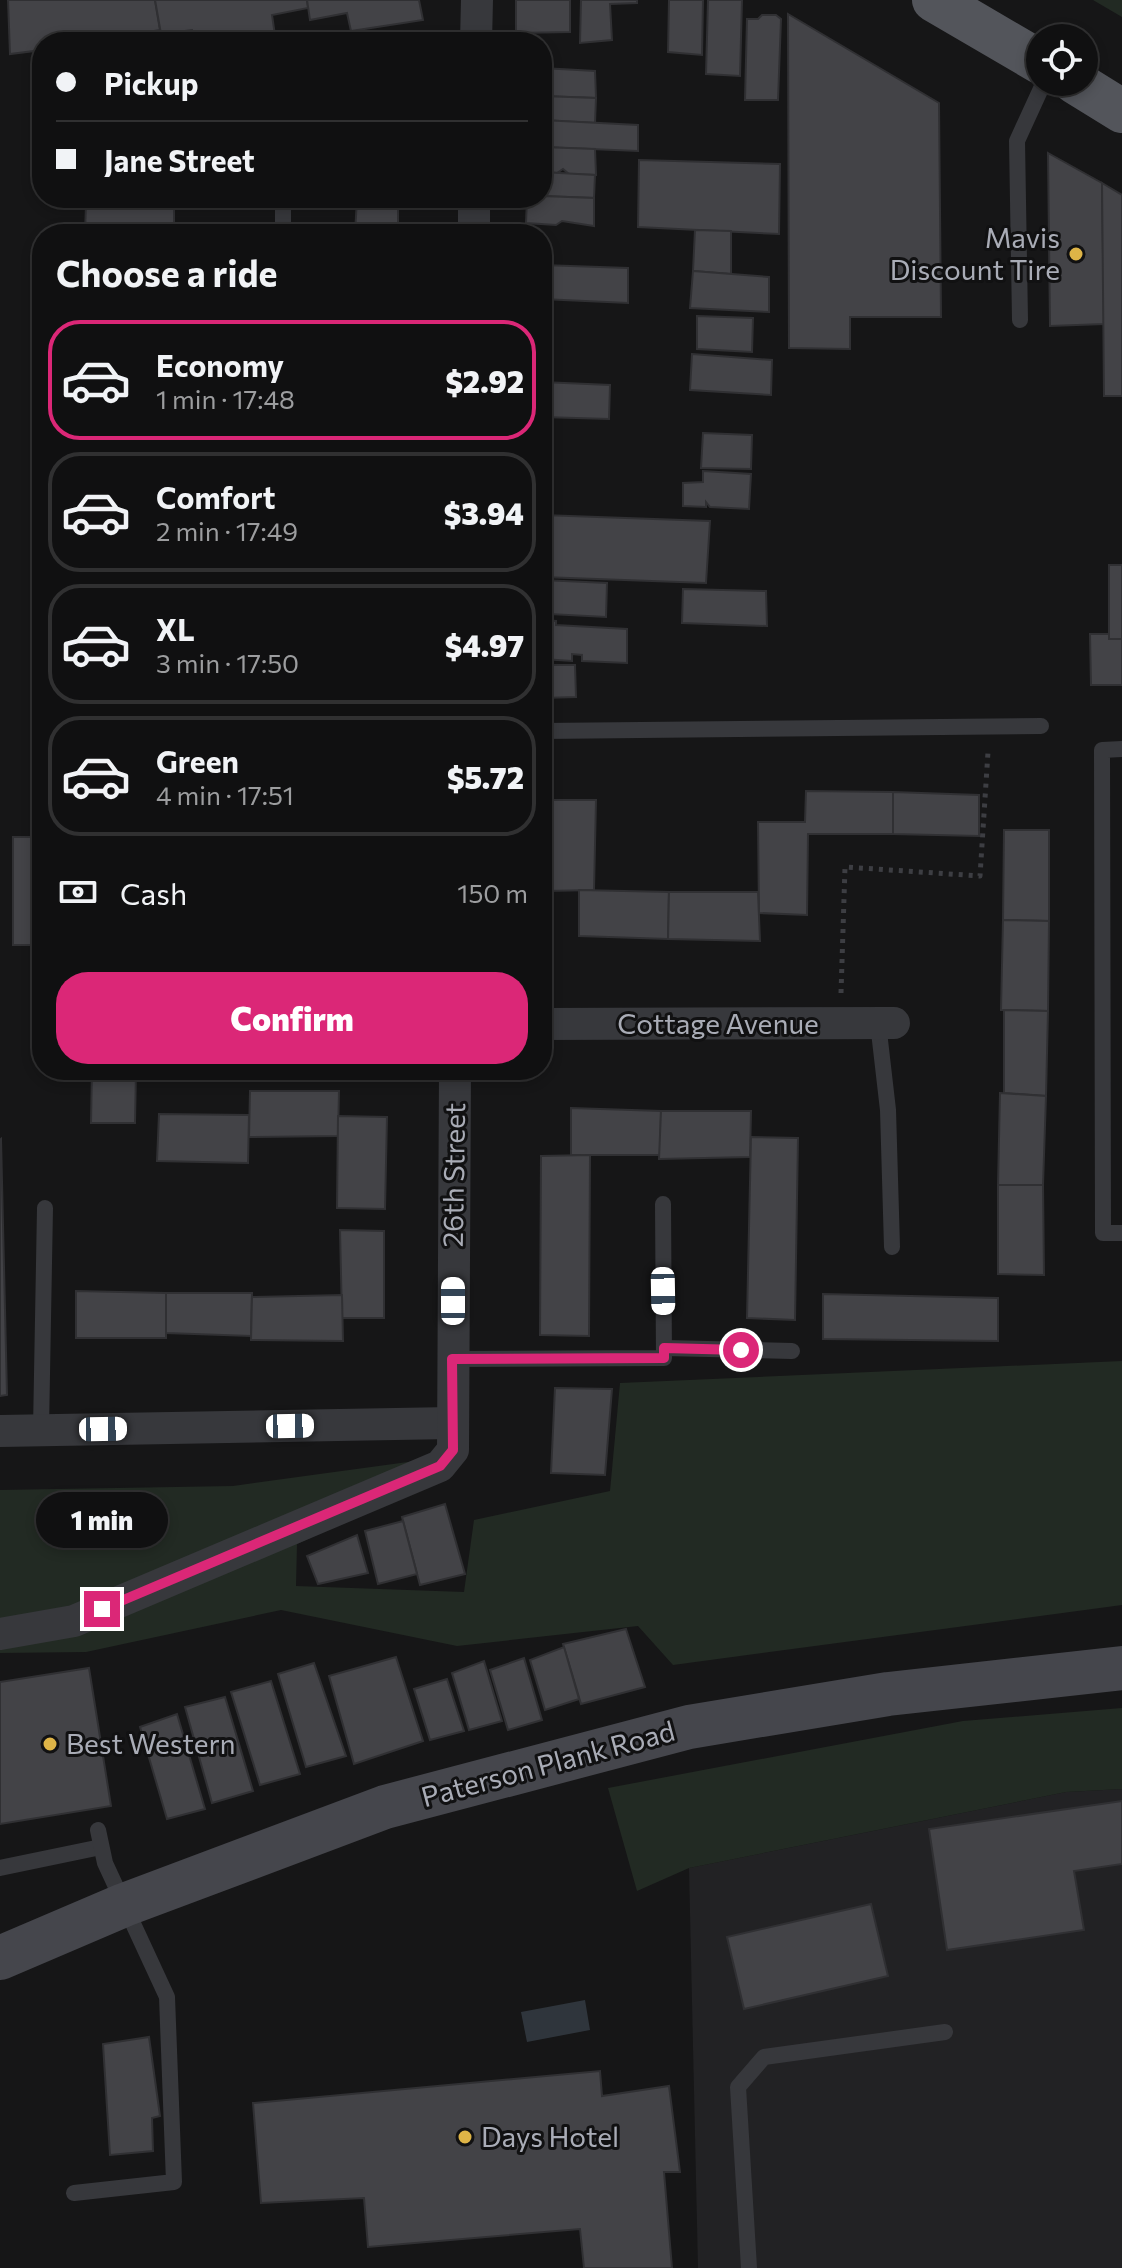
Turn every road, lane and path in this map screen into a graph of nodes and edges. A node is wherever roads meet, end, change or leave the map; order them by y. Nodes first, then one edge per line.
1 (477, 0) edge
2 (934, 0) edge
3 (476, 32) edge
4 (1026, 54) edge
5 (1038, 96) edge
6 (1098, 96) edge
7 (1122, 111) edge
8 (1020, 320) dead end
9 (1041, 726) dead end
10 (990, 727) junction
11 (552, 731) edge
12 (1122, 749) edge
13 (886, 1023) joint
14 (552, 1024) edge
15 (841, 1024) junction
16 (455, 1080) edge
17 (663, 1204) dead end
18 (45, 1208) dead end
19 (1122, 1233) edge
20 (892, 1247) dead end
21 (664, 1348) junction
22 (792, 1351) dead end
23 (452, 1359) junction
24 (452, 1423) junction
25 (41, 1430) junction
26 (0, 1431) edge
27 (0, 1634) edge
28 (1122, 1668) edge
29 (0, 1868) edge
30 (124, 1905) junction
31 (0, 1958) edge
32 (945, 2032) dead end
33 (74, 2193) dead end
34 (749, 2268) edge

1 - 3 street
2 - 4 main road
5 - 8 lane
6 - 7 main road
9 - 10 lane
10 - 11 lane
10 - 15 path
12 - 19 lane
13 - 15 street, Cottage Avenue
13 - 20 lane
14 - 15 street, Cottage Avenue
16 - 23 street, 26th Street
17 - 21 lane
18 - 25 lane
21 - 22 lane
21 - 23 lane
23 - 24 street, 26th Street
24 - 25 street
24 - 27 street, 26th Street
25 - 26 street
28 - 30 main road, Paterson Plank Road
29 - 30 lane
30 - 31 main road, Paterson Plank Road
30 - 33 lane
32 - 34 lane

